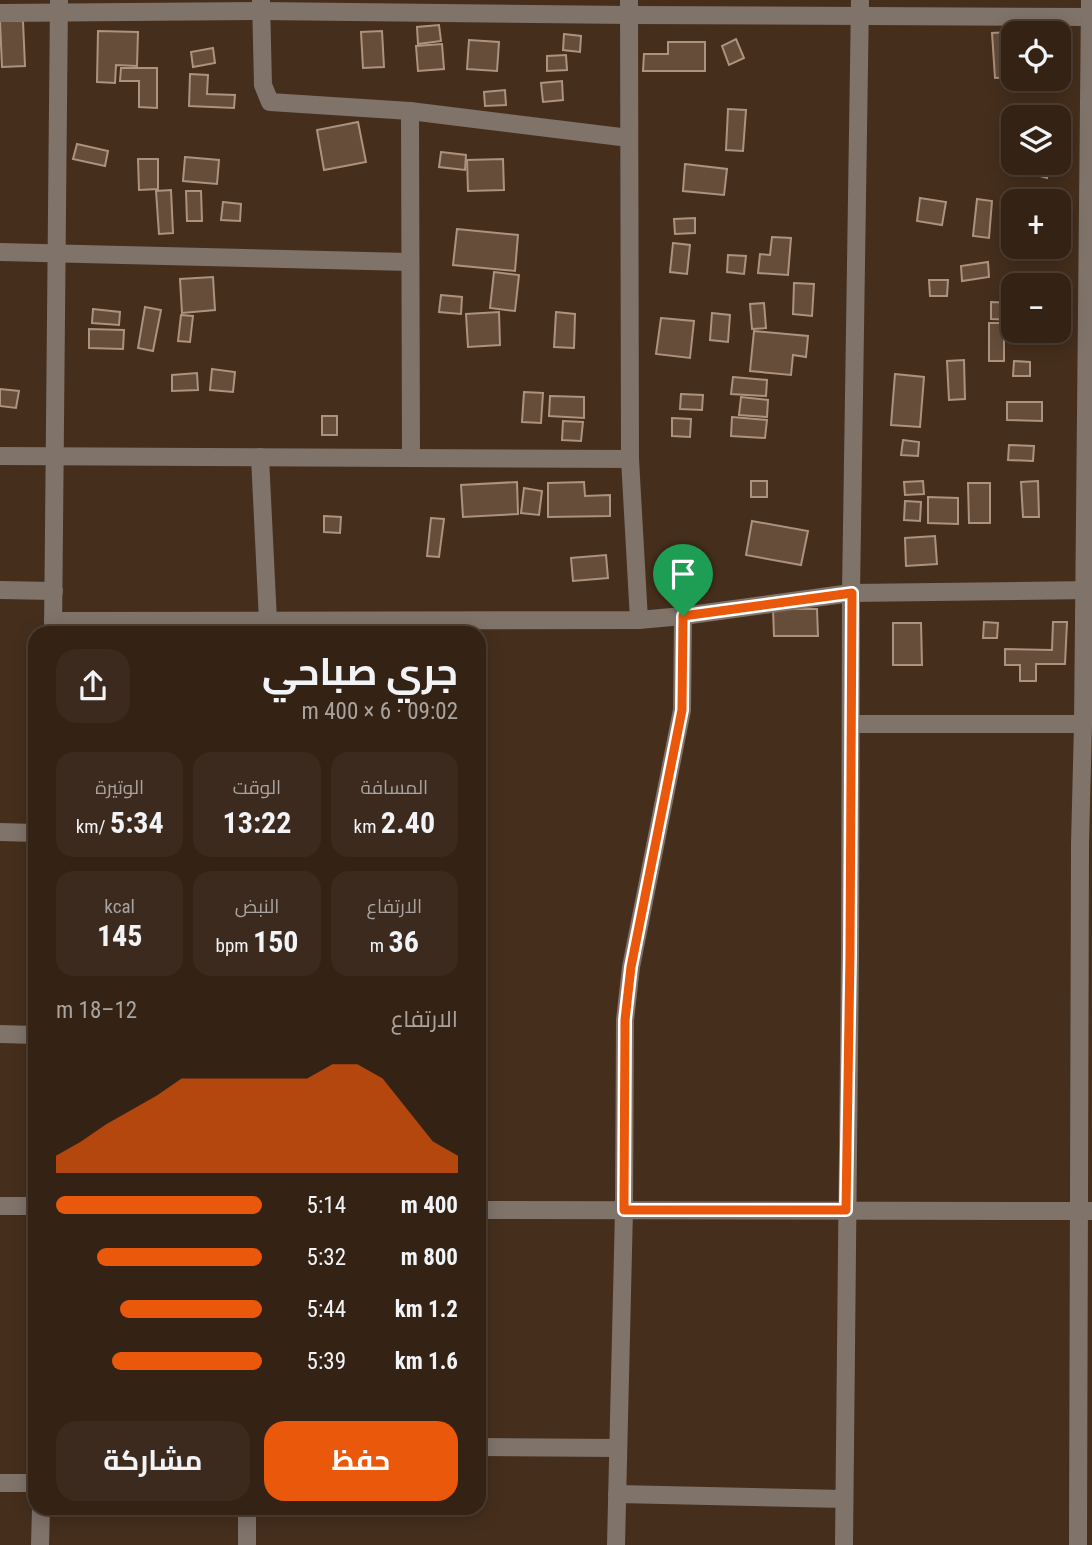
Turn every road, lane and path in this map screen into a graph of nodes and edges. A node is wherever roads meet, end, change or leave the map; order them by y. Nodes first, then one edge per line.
1 (260, 6) edge
2 (59, 7) edge
3 (629, 8) edge
4 (860, 8) edge
5 (1090, 12) edge
6 (0, 13) edge
7 (410, 111) junction
8 (629, 138) junction
9 (0, 253) edge
10 (57, 253) junction
11 (1089, 260) edge
12 (409, 262) junction
13 (0, 456) edge
14 (54, 457) junction
15 (260, 457) junction
16 (411, 458) junction
17 (630, 459) junction
18 (1089, 467) edge
19 (0, 590) edge
20 (1088, 590) edge
21 (54, 591) junction
22 (852, 593) junction
23 (683, 616) junction
24 (639, 620) junction
25 (268, 621) junction
26 (53, 626) edge
27 (89, 626) edge
28 (411, 626) edge
29 (468, 626) edge
30 (1088, 687) edge
31 (851, 724) junction
32 (1083, 724) junction
33 (0, 832) edge
34 (28, 833) edge
35 (1086, 845) edge
36 (1086, 965) edge
37 (0, 1034) edge
38 (28, 1035) edge
39 (1086, 1053) edge
40 (0, 1206) edge
41 (28, 1206) edge
42 (486, 1210) edge
43 (624, 1210) junction
44 (846, 1210) junction
45 (1085, 1211) edge
46 (486, 1447) edge
47 (618, 1448) junction
48 (0, 1483) edge
49 (28, 1483) edge
50 (617, 1494) junction
51 (844, 1499) junction
52 (1085, 1501) edge
53 (41, 1515) edge
54 (247, 1515) edge
55 (40, 1545) edge
56 (247, 1545) edge
57 (616, 1545) edge
58 (844, 1545) edge
59 (1078, 1545) edge

1 - 2 street
1 - 3 street
1 - 7 street
2 - 6 street
2 - 10 street
3 - 4 street
3 - 8 street
4 - 5 street
4 - 22 street
5 - 11 street
7 - 8 street
7 - 12 street
8 - 17 street
9 - 10 street
10 - 12 street
10 - 14 street
11 - 18 street
12 - 16 street
13 - 14 street
14 - 15 street
14 - 21 street
15 - 16 street
15 - 25 street
16 - 17 street
17 - 24 street
18 - 20 street
19 - 21 street
20 - 22 street
20 - 30 street
21 - 26 street
22 - 23 street
22 - 31 street
23 - 24 street
23 - 43 street
24 - 29 street
25 - 27 street
25 - 28 street
30 - 32 street
31 - 32 street
31 - 44 street
32 - 35 street
33 - 34 street
35 - 36 street
36 - 39 street
37 - 38 street
39 - 45 street
40 - 41 street
42 - 43 street
43 - 44 street
43 - 47 street
44 - 45 street
44 - 51 street
45 - 52 street
46 - 47 street
47 - 50 street
48 - 49 street
50 - 51 street
50 - 57 street
51 - 58 street
52 - 59 street
53 - 55 street
54 - 56 street

